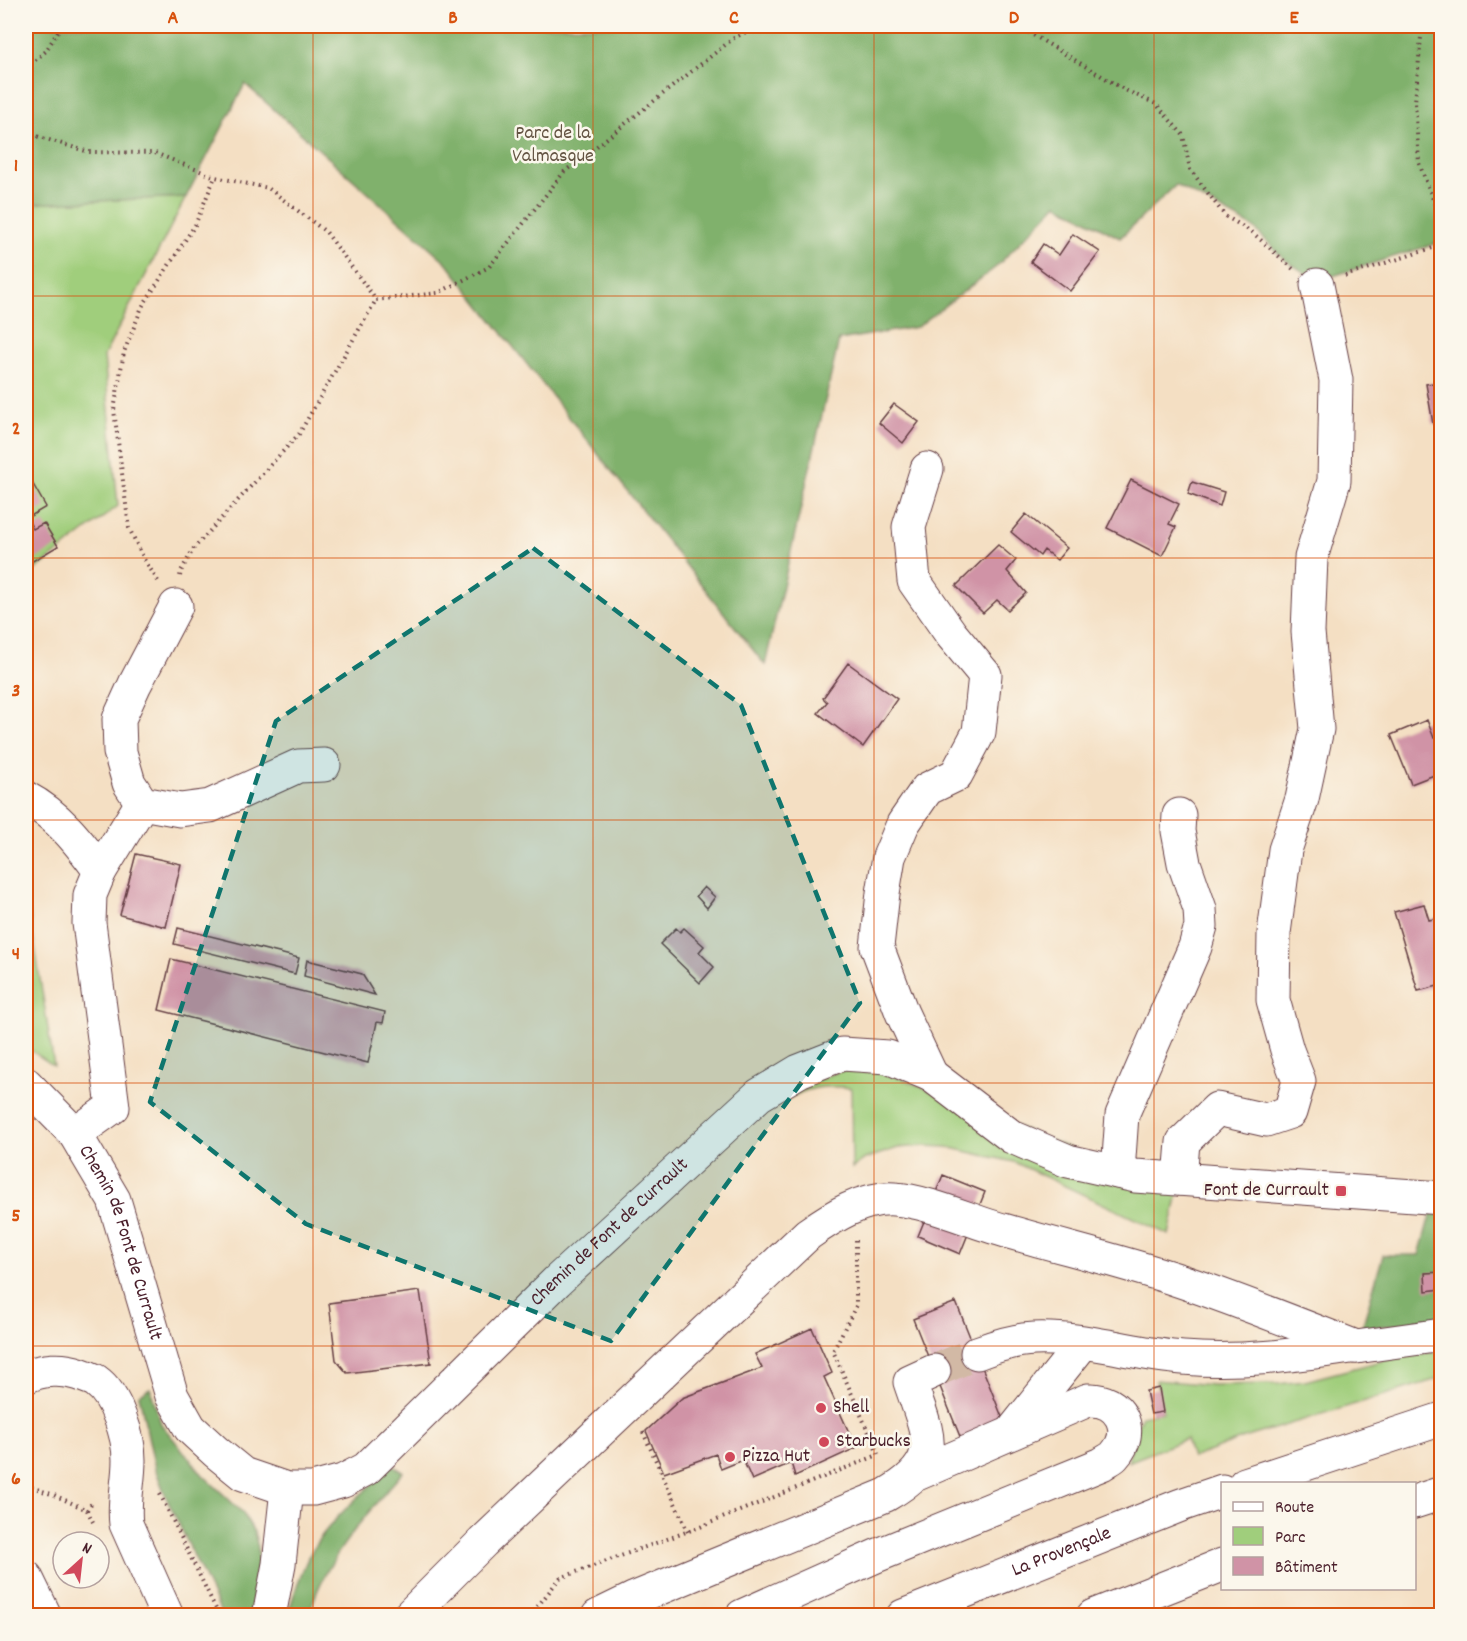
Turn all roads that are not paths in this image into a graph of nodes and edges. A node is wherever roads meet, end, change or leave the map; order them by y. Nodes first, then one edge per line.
1 (1317, 285) road end
2 (927, 469) dead end
3 (176, 606) road end
4 (324, 765) dead end
5 (26, 798) edge
6 (142, 803) junction
7 (1179, 815) dead end
8 (100, 871) junction
9 (931, 1076) junction
10 (26, 1084) edge
11 (75, 1134) junction
12 (1118, 1172) junction
13 (1180, 1179) junction
14 (1442, 1198) edge
15 (1442, 1335) edge
16 (1083, 1343) junction
17 (1356, 1347) junction
18 (976, 1353) tunnel mouth
19 (934, 1371) tunnel mouth
20 (26, 1377) edge
21 (1442, 1419) edge
22 (1012, 1432) junction
23 (916, 1474) junction
24 (1251, 1482) edge
25 (286, 1489) junction
26 (1221, 1491) edge
27 (1442, 1493) edge
28 (1416, 1501) edge
29 (1221, 1566) edge
30 (26, 1577) edge
31 (45, 1616) edge
32 (167, 1616) edge
33 (270, 1616) edge
34 (409, 1616) edge
35 (598, 1616) edge
36 (742, 1616) edge
37 (903, 1616) edge
38 (1093, 1616) edge

1 - 13 main road
2 - 9 main road
3 - 6 main road
4 - 6 main road
5 - 8 main road
6 - 8 main road
7 - 12 main road
8 - 11 main road
9 - 12 main road, Chemin de Font de Currault
9 - 25 main road, Chemin de Font de Currault
10 - 11 main road, Chemin de Font de Currault
11 - 25 main road, Chemin de Font de Currault
12 - 13 main road, Chemin de Font de Currault
13 - 14 main road, Chemin de Font de Currault
15 - 17 main road
16 - 17 main road
16 - 18 main road
16 - 22 main road
17 - 34 main road
19 - 23 main road
20 - 32 main road
21 - 24 main road
22 - 23 main road
22 - 36 main road
23 - 35 main road
25 - 33 main road
26 - 37 main road, La Provençale
27 - 28 main road
29 - 38 main road
30 - 31 main road

